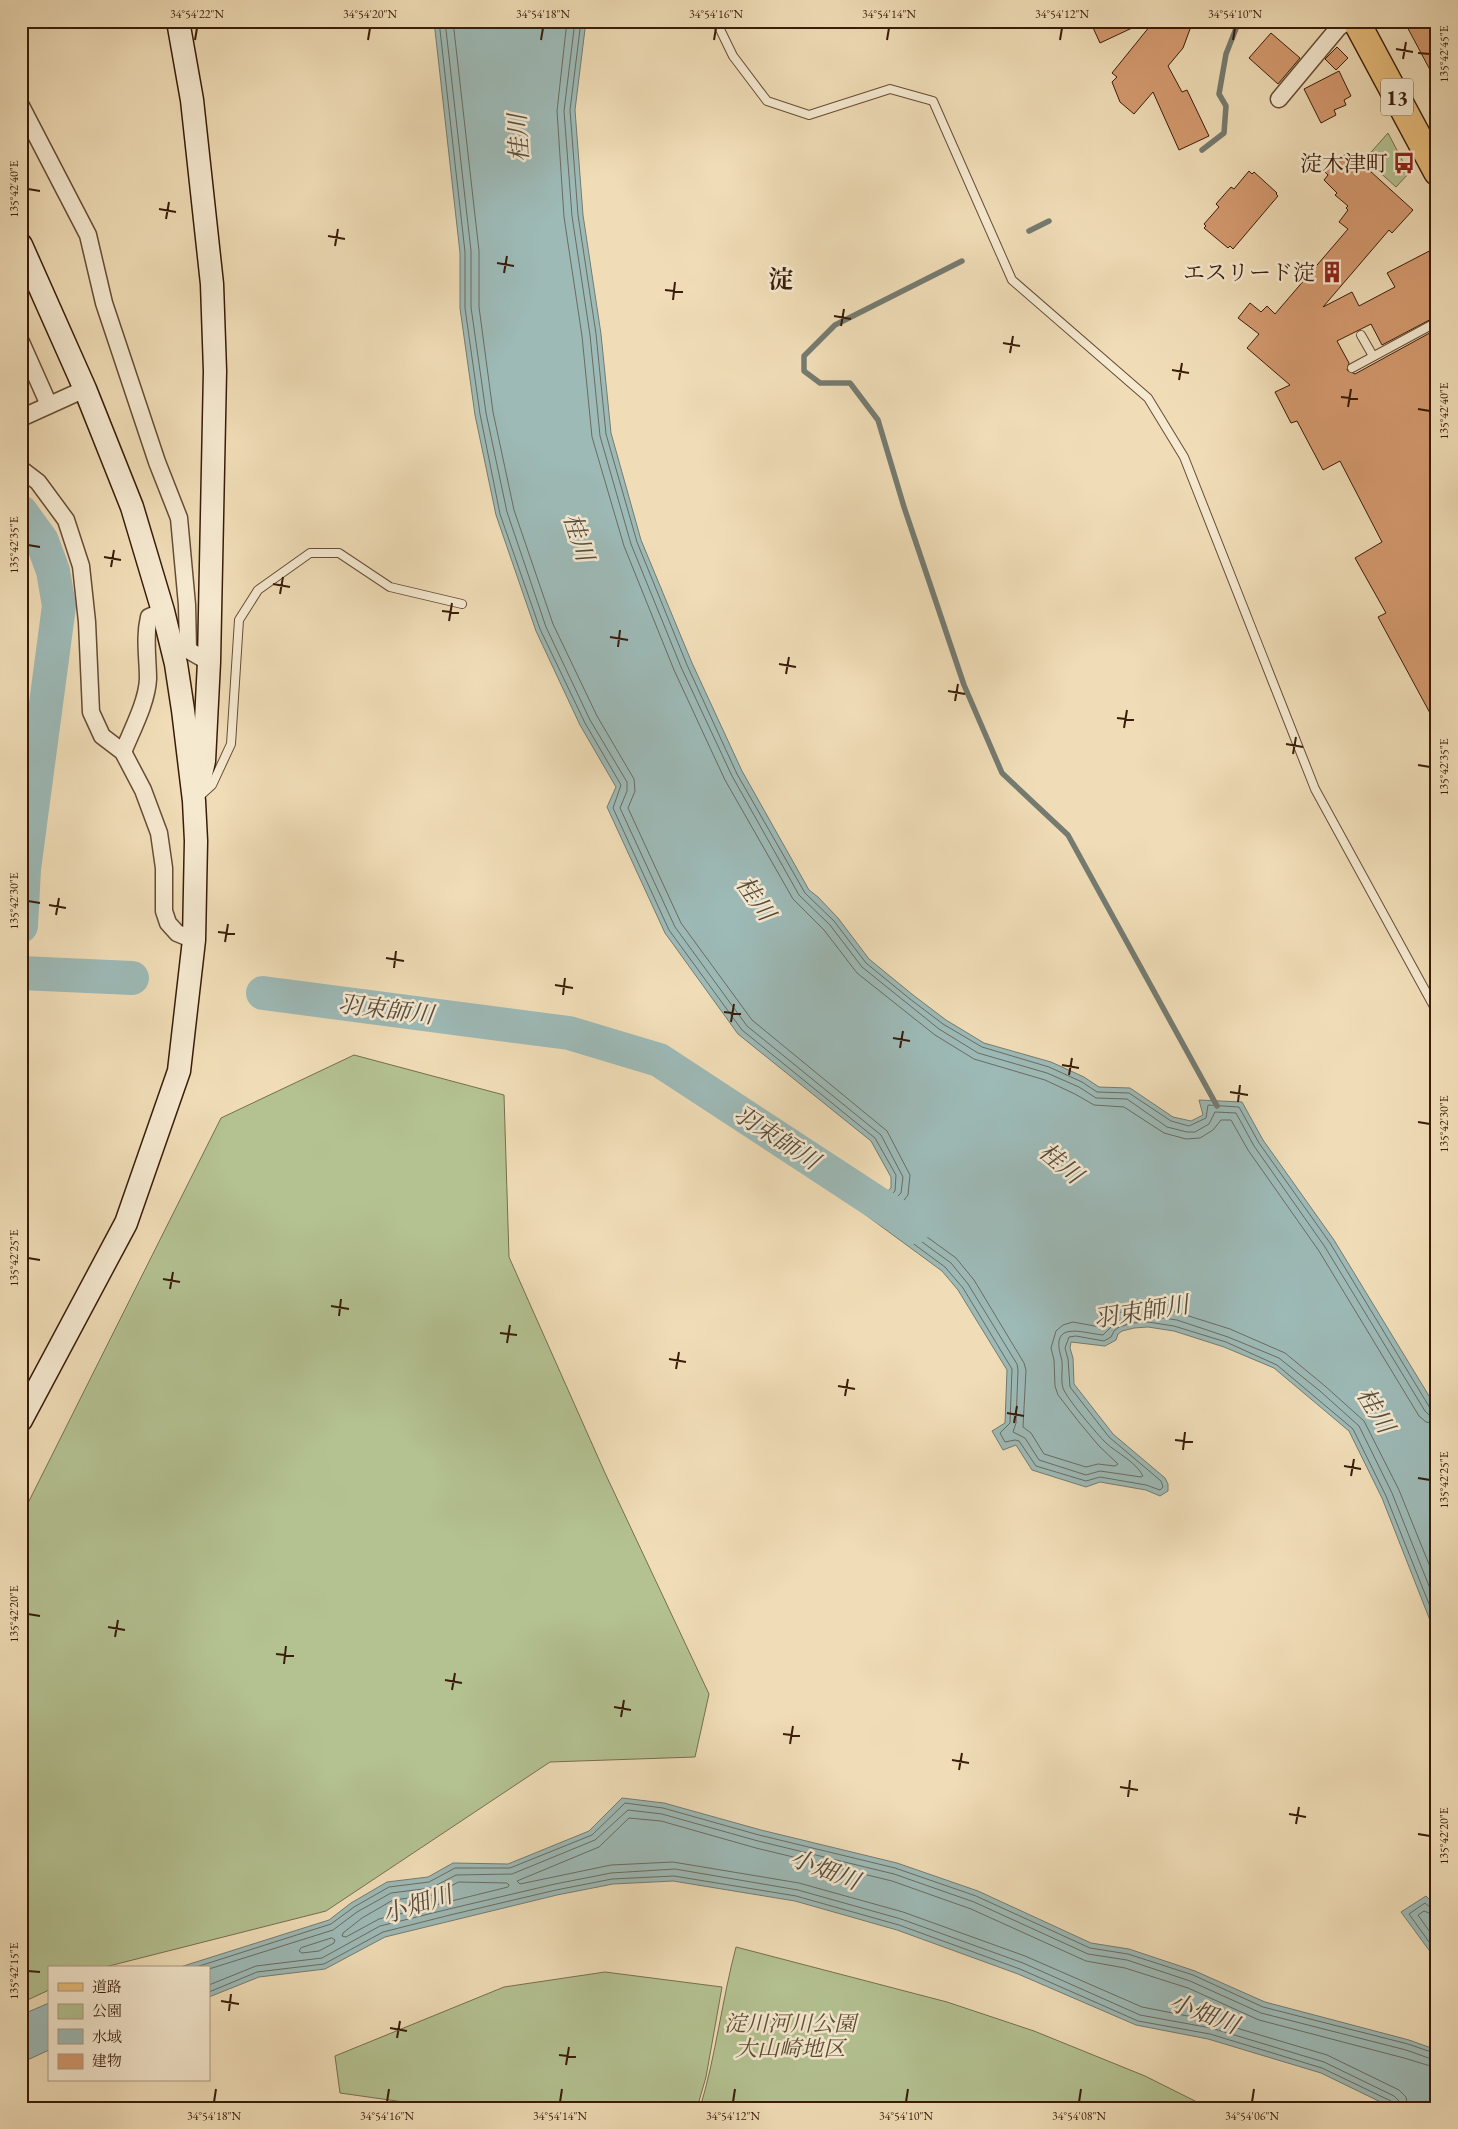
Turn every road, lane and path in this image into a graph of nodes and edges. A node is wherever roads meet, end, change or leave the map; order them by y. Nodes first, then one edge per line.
1 (178, 21) edge
2 (716, 21) edge
3 (1348, 21) edge
4 (1356, 21) edge
5 (1280, 99) dead end
6 (21, 106) edge
7 (1437, 172) edge
8 (21, 245) edge
9 (1437, 322) edge
10 (1362, 335) dead end
11 (21, 342) edge
12 (1373, 356) junction
13 (1352, 368) dead end
14 (85, 389) junction
15 (49, 405) junction
16 (21, 418) edge
17 (21, 469) edge
18 (462, 604) dead end
19 (163, 612) junction
20 (209, 662) junction
21 (123, 752) junction
22 (194, 801) junction
23 (194, 940) junction
24 (1437, 1012) edge
25 (21, 1420) edge

1 - 20 street
2 - 24 lane
3 - 5 street
4 - 7 main road, 13
6 - 20 street
8 - 14 street
9 - 12 lane
10 - 12 lane
11 - 15 street
12 - 13 lane
14 - 15 street
14 - 19 street
15 - 16 street
17 - 21 street
18 - 22 lane
19 - 21 street
19 - 22 street
20 - 22 street
21 - 23 street
22 - 23 street
23 - 25 street

